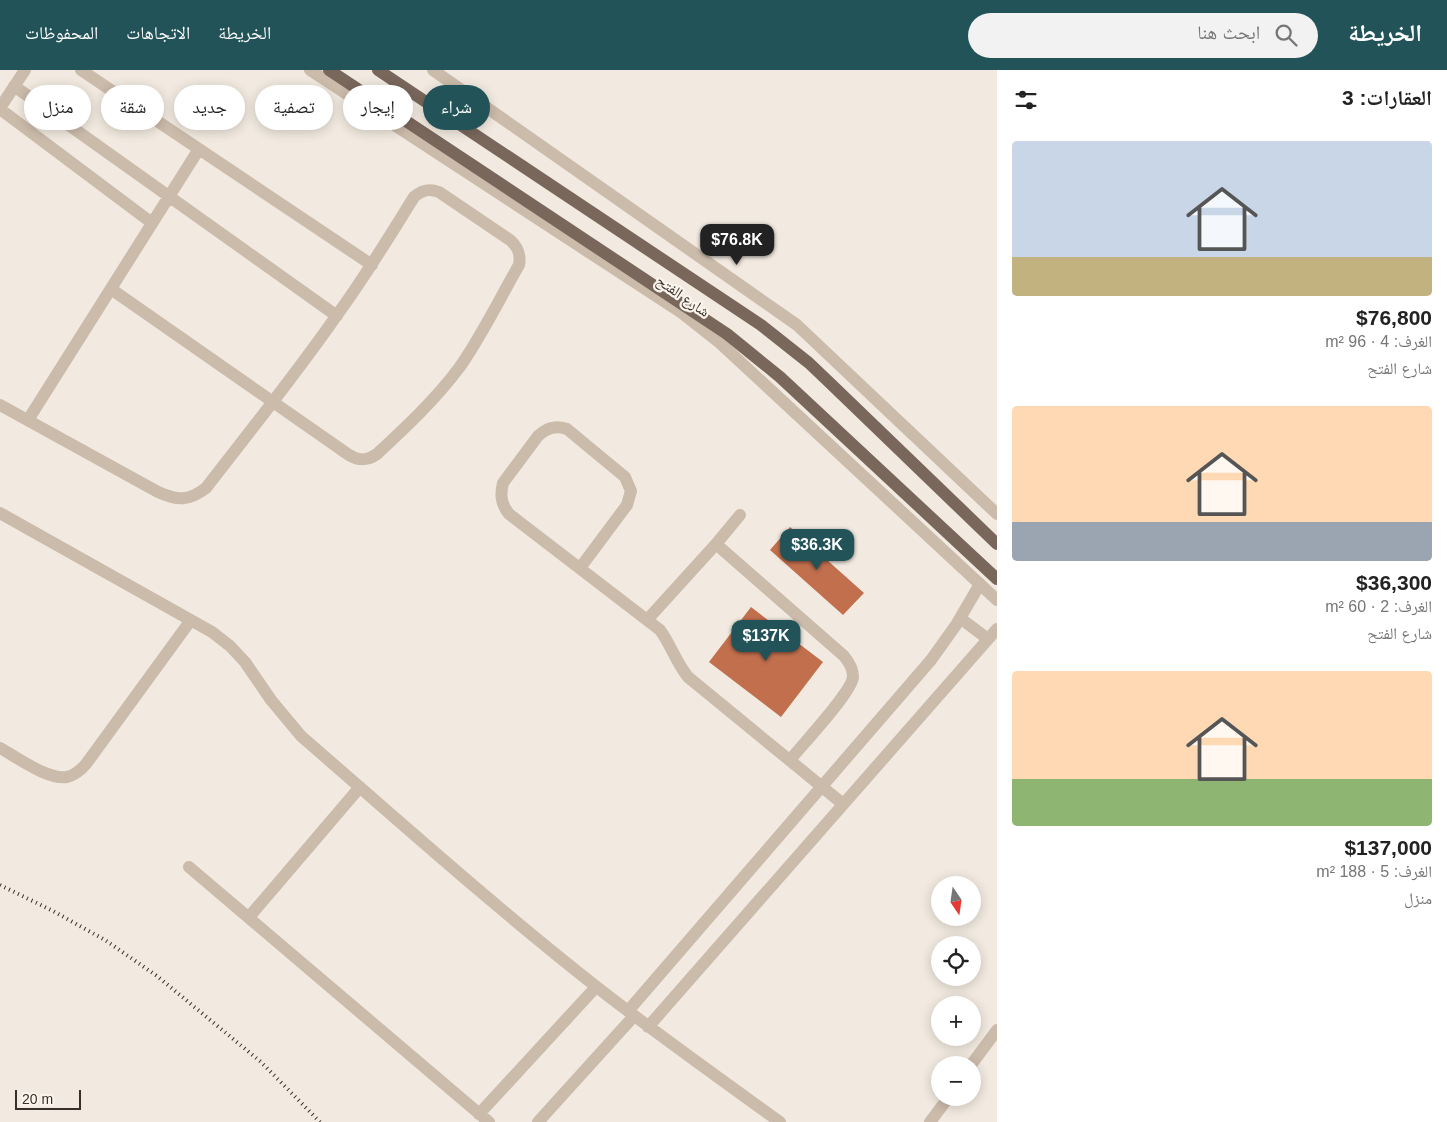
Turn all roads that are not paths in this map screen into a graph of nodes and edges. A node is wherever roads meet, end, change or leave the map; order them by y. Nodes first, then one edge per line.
1 (25, 70) edge
2 (81, 70) edge
3 (310, 70) edge
4 (329, 70) edge
5 (378, 70) edge
6 (433, 70) edge
7 (14, 86) junction
8 (0, 108) edge
9 (199, 149) junction
10 (169, 197) junction
11 (152, 223) junction
12 (372, 264) junction
13 (111, 289) junction
14 (337, 316) junction
15 (272, 401) junction
16 (0, 404) edge
17 (28, 420) junction
18 (0, 513) edge
19 (997, 514) edge
20 (740, 516) dead end
21 (716, 544) junction
22 (997, 544) edge
23 (580, 568) junction
24 (997, 579) edge
25 (980, 584) junction
26 (997, 600) edge
27 (960, 618) junction
28 (191, 620) junction
29 (646, 620) junction
30 (997, 629) edge
31 (988, 639) junction
32 (0, 748) edge
33 (790, 760) junction
34 (822, 786) junction
35 (360, 787) junction
36 (843, 804) junction
37 (189, 866) dead end
38 (249, 917) junction
39 (596, 987) junction
40 (631, 1014) junction
41 (648, 1027) junction
42 (995, 1036) edge
43 (978, 1056) edge
44 (942, 1106) edge
45 (484, 1118) edge
46 (538, 1122) edge
47 (780, 1122) edge
48 (930, 1122) edge

1 - 7 street
2 - 9 street
3 - 25 street, شارع الفتح
4 - 24 main road
5 - 22 main road
6 - 19 street
7 - 8 street
7 - 10 street
8 - 11 street
9 - 10 street
9 - 12 street
10 - 11 street
10 - 14 street
11 - 13 street
12 - 14 street
12 - 15 street
13 - 15 street
13 - 17 street
14 - 15 street
15 - 17 street
16 - 17 street
18 - 28 street
20 - 21 street
21 - 29 street
21 - 33 street
23 - 23 street
23 - 29 street
25 - 26 street, شارع الفتح
25 - 27 street
27 - 31 street
27 - 34 street
28 - 32 street
28 - 35 street
29 - 33 street
30 - 31 street
31 - 36 street
33 - 34 street
34 - 36 street
34 - 40 street
35 - 38 street
35 - 39 street
36 - 41 street
37 - 38 street
38 - 45 street
39 - 40 street
39 - 45 street
40 - 41 street
40 - 46 street
41 - 47 street
42 - 43 street
44 - 48 street

